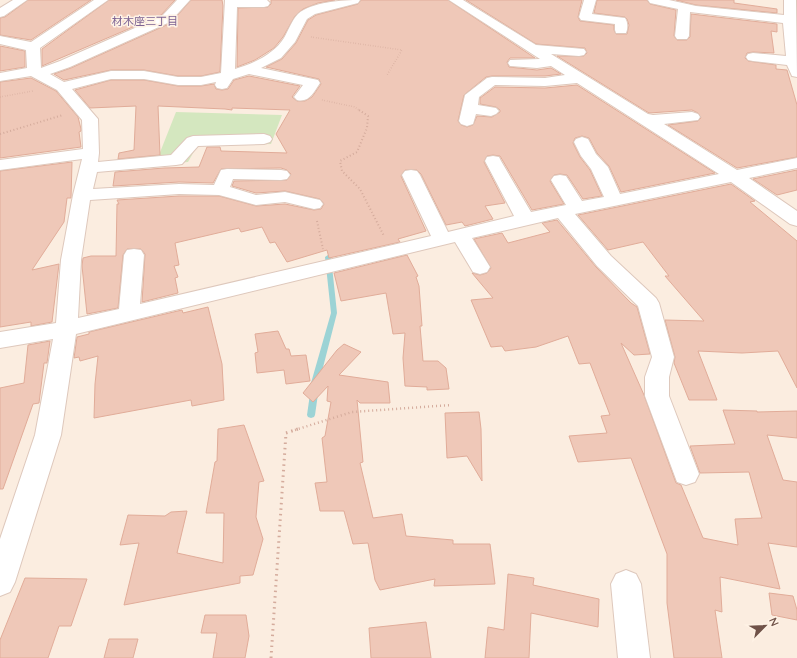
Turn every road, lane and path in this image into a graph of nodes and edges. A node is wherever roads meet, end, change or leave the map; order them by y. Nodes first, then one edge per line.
1 (20, 0) edge
2 (102, 0) edge
3 (184, 0) edge
4 (354, 0) edge
5 (455, 0) edge
6 (590, 0) edge
7 (654, 0) edge
8 (230, 2) edge
9 (792, 2) edge
10 (264, 3) dead end
11 (684, 7) junction
12 (0, 13) edge
13 (490, 22) junction
14 (792, 22) edge
15 (478, 30) dead end
16 (621, 30) dead end
17 (293, 34) junction
18 (682, 36) dead end
19 (0, 40) edge
20 (33, 47) junction
21 (532, 49) junction
22 (578, 52) dead end
23 (753, 57) dead end
24 (552, 62) junction
25 (515, 63) dead end
26 (795, 67) edge
27 (248, 70) junction
28 (36, 72) junction
29 (387, 76) dead end
30 (0, 77) edge
31 (579, 78) junction
32 (225, 80) junction
33 (59, 85) junction
34 (0, 97) edge
35 (302, 97) joint
36 (83, 109) junction
37 (491, 111) dead end
38 (692, 117) dead end
39 (647, 119) junction
40 (0, 134) edge
41 (264, 139) dead end
42 (582, 142) dead end
43 (90, 160) junction
44 (493, 161) dead end
45 (797, 163) edge
46 (0, 165) edge
47 (281, 175) dead end
48 (412, 175) dead end
49 (734, 176) junction
50 (560, 180) dead end
51 (220, 190) junction
52 (82, 195) junction
53 (614, 200) junction
54 (314, 204) joint
55 (569, 209) junction
56 (525, 219) junction
57 (797, 220) edge
58 (451, 237) junction
59 (391, 251) junction
60 (134, 255) dead end
61 (335, 264) junction
62 (480, 267) dead end
63 (129, 313) junction
64 (66, 329) junction
65 (0, 340) edge
66 (451, 405) dead end
67 (686, 474) dead end
68 (0, 582) edge
69 (626, 584) dead end
70 (271, 658) edge
71 (634, 658) edge

1 - 12 street
2 - 20 street
3 - 28 street
4 - 17 street
5 - 13 street
6 - 16 street
7 - 11 street
8 - 10 street
8 - 32 street
9 - 14 street
11 - 14 street
11 - 18 street
13 - 15 street
13 - 21 street
14 - 26 street
17 - 27 street
17 - 29 path
19 - 20 street
20 - 28 street
21 - 22 street
21 - 24 street
23 - 26 street
24 - 25 street
24 - 31 street
27 - 32 street
27 - 35 street
28 - 30 street
28 - 33 street
31 - 37 street
31 - 39 street
32 - 33 street
33 - 34 path
33 - 36 street
35 - 59 path
36 - 40 path
36 - 43 street
38 - 39 street
39 - 49 street
41 - 43 street
42 - 53 street
43 - 46 street
43 - 52 street
44 - 56 street
45 - 49 street
47 - 51 street
48 - 58 street
49 - 53 street
49 - 57 street
50 - 55 street
51 - 52 street
51 - 54 street
52 - 64 street
53 - 55 street
54 - 61 path
55 - 56 street
55 - 67 street
56 - 58 street
58 - 59 street
58 - 62 street
59 - 61 street
60 - 63 street
61 - 63 street
63 - 64 street
64 - 65 street
64 - 68 street
66 - 70 path
69 - 71 street

